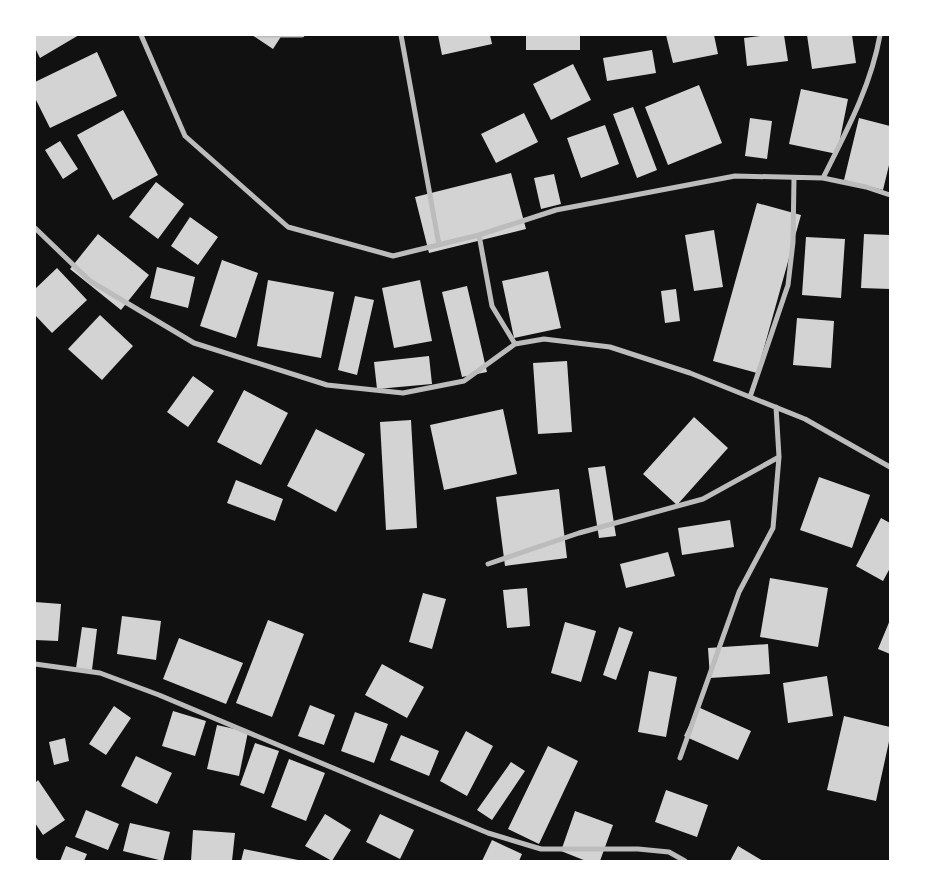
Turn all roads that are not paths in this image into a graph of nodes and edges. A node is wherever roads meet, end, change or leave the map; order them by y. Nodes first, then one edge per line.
1 (141, 35) edge
2 (258, 35) edge
3 (302, 35) edge
4 (401, 35) edge
5 (880, 35) edge
6 (794, 178) junction
7 (823, 178) junction
8 (890, 195) edge
9 (35, 228) edge
10 (479, 235) junction
11 (439, 245) junction
12 (515, 344) junction
13 (750, 397) junction
14 (776, 407) junction
15 (779, 457) junction
16 (890, 467) edge
17 (488, 564) dead end
18 (35, 664) edge
19 (680, 758) dead end
20 (685, 861) edge

1 - 11 street
2 - 3 street
4 - 11 street
5 - 7 street
6 - 7 street
6 - 10 street
6 - 13 street
7 - 8 street
9 - 12 street
10 - 11 street
10 - 12 street
12 - 13 street
13 - 14 street
14 - 15 street
14 - 16 street
15 - 17 street
15 - 19 street
18 - 20 street

